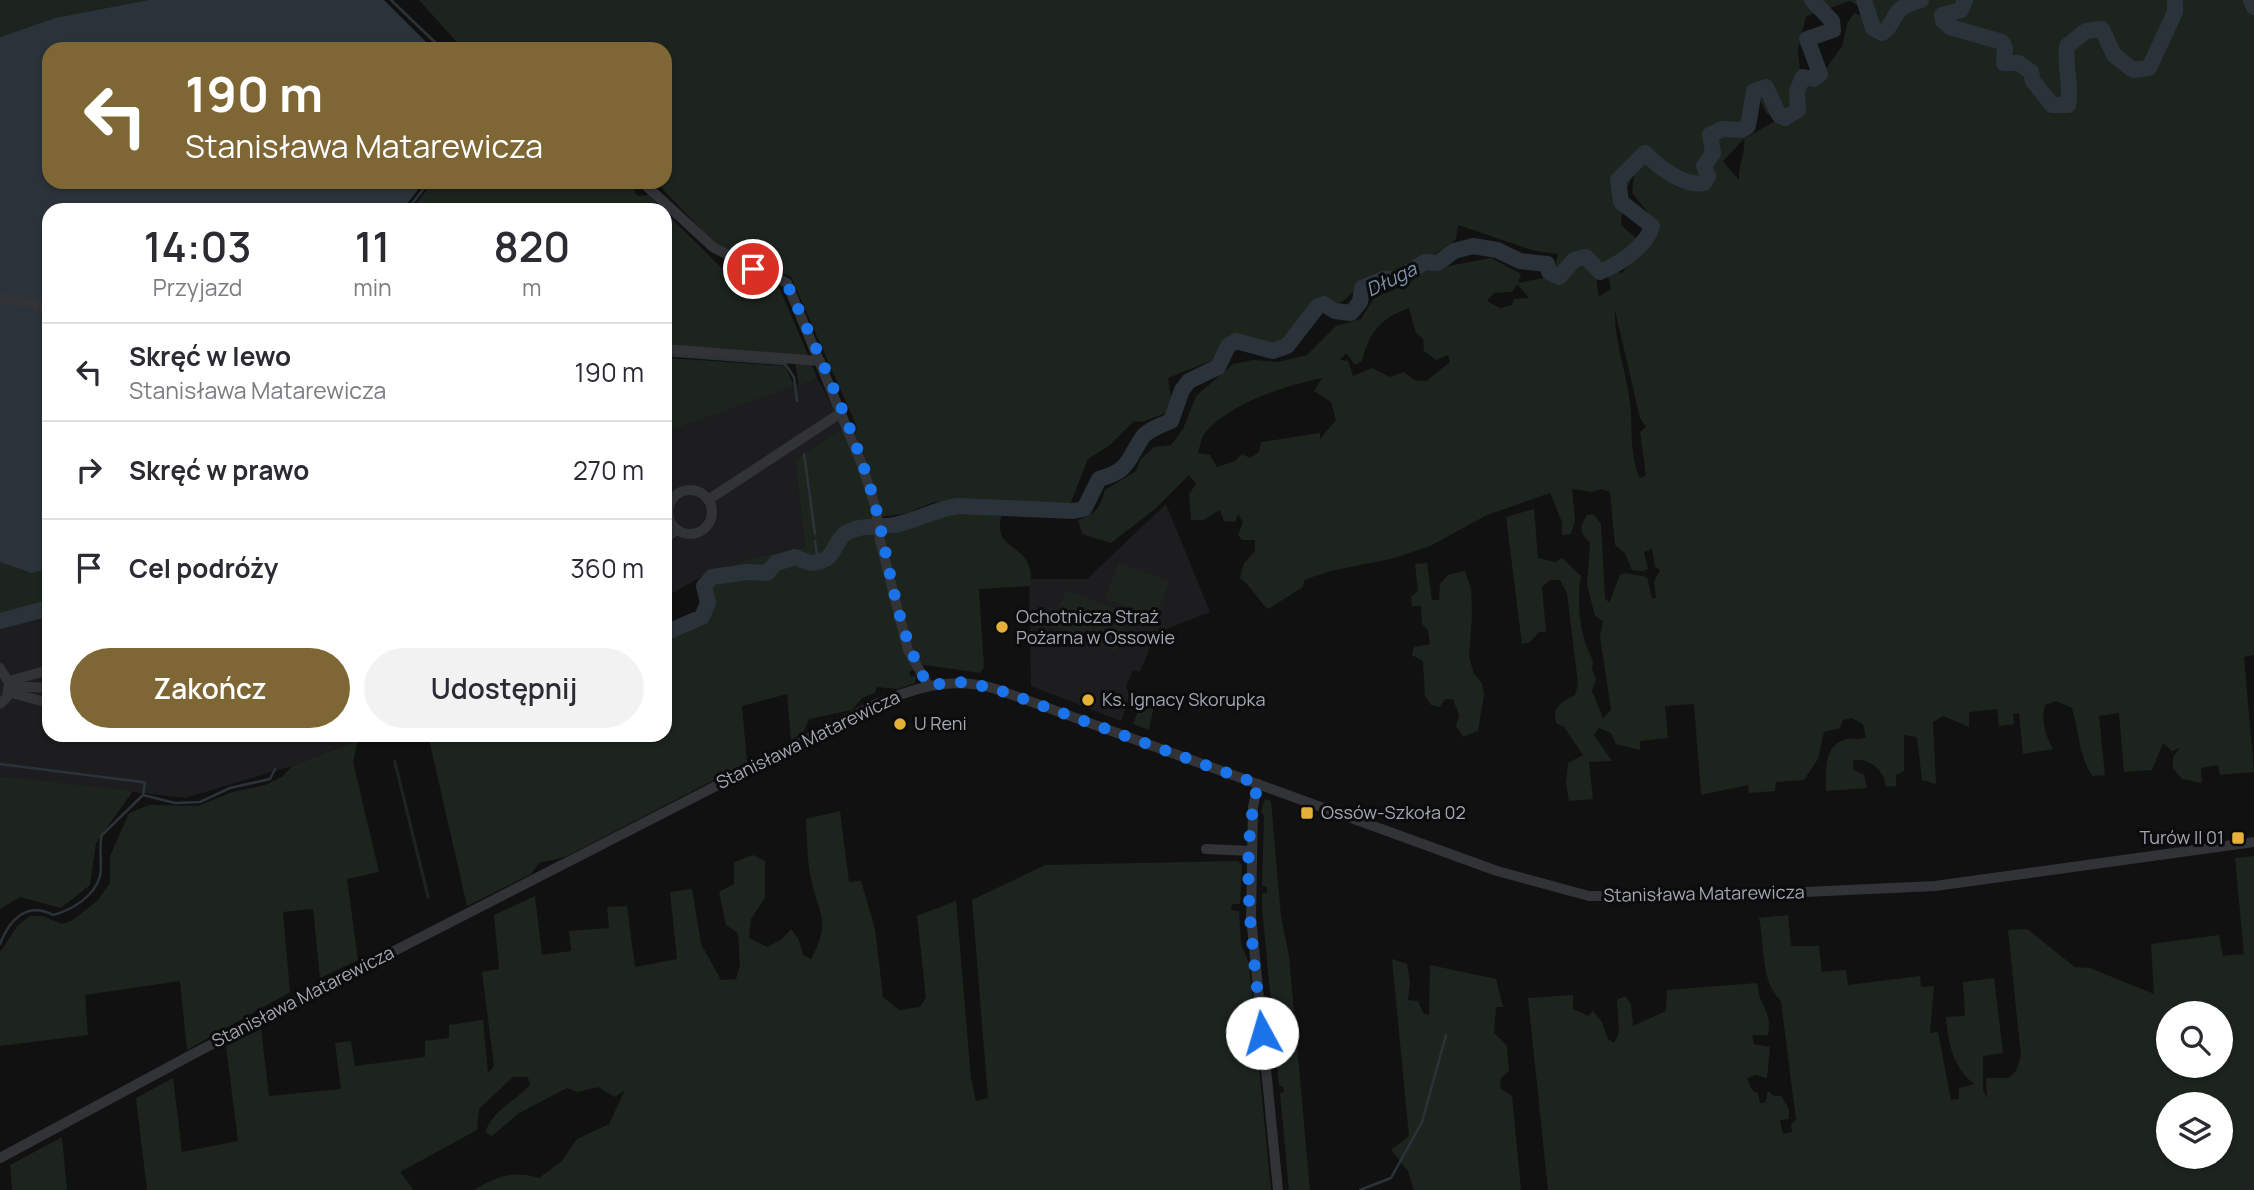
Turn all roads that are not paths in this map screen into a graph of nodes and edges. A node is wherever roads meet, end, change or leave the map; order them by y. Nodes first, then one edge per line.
1 (650, 189) edge
2 (665, 203) edge
3 (672, 210) edge
4 (0, 298) edge
5 (42, 306) edge
6 (672, 350) edge
7 (820, 361) junction
8 (842, 412) junction
9 (672, 498) edge
10 (708, 500) junction
11 (672, 527) edge
12 (0, 668) edge
13 (42, 673) edge
14 (928, 685) junction
15 (9, 686) junction
16 (42, 688) edge
17 (42, 700) edge
18 (0, 704) edge
19 (1258, 784) junction
20 (2254, 842) edge
21 (1206, 849) dead end
22 (1251, 851) junction
23 (0, 1157) edge
24 (1278, 1190) edge

1 - 2 street
3 - 7 street
4 - 5 street
6 - 7 street
7 - 8 street
8 - 10 street
8 - 14 street
9 - 10 street
10 - 11 street
12 - 15 street
13 - 15 street
14 - 19 street, Stanisława Matarewicza
14 - 23 street, Stanisława Matarewicza
15 - 16 street
15 - 17 street
15 - 18 street
19 - 20 street, Stanisława Matarewicza
19 - 22 street
21 - 22 street
22 - 24 street

